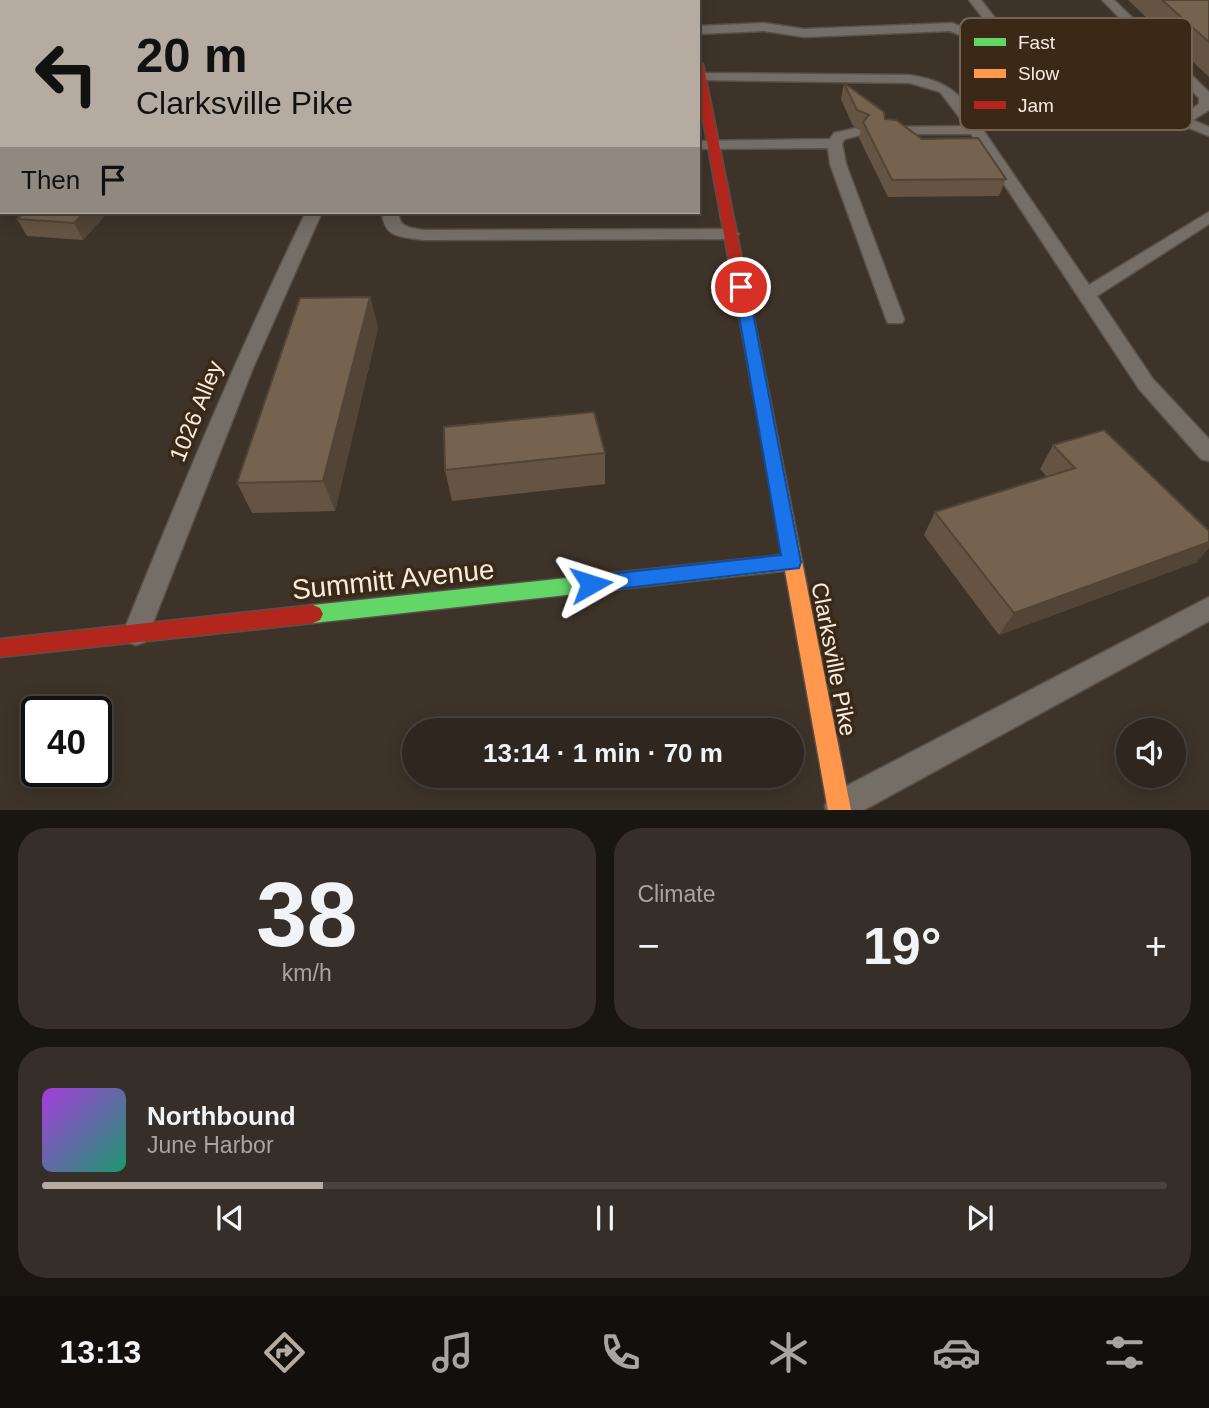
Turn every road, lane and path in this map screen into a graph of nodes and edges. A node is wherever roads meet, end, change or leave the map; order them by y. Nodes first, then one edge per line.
1 (975, 0) edge
2 (1108, 0) edge
3 (921, 16) dead end
4 (989, 18) edge
5 (1126, 18) edge
6 (797, 19) dead end
7 (764, 27) junction
8 (952, 27) junction
9 (700, 30) edge
10 (960, 30) edge
11 (700, 70) edge
12 (1192, 83) edge
13 (960, 110) edge
14 (1192, 115) edge
15 (1192, 125) edge
16 (975, 130) joint
17 (888, 131) edge
18 (856, 132) edge
19 (1209, 132) edge
20 (835, 143) junction
21 (706, 145) edge
22 (313, 214) edge
23 (390, 214) edge
24 (1209, 217) edge
25 (731, 234) junction
26 (1086, 295) junction
27 (895, 319) dead end
28 (1209, 453) edge
29 (792, 562) junction
30 (1209, 608) edge
31 (136, 634) junction
32 (0, 648) edge
33 (840, 808) edge

1 - 4 lane
2 - 5 lane
3 - 8 lane
6 - 7 lane
7 - 8 lane
7 - 9 lane
8 - 10 lane
11 - 13 lane
11 - 21 main road, Clarksville Pike
12 - 14 lane
15 - 19 lane
16 - 17 lane
16 - 26 lane
18 - 20 lane
20 - 21 lane
20 - 27 lane
21 - 25 main road, Clarksville Pike
22 - 31 lane, 1026 Alley
23 - 25 lane
24 - 26 lane
25 - 29 main road, Clarksville Pike
26 - 28 lane
29 - 31 main road, Summitt Avenue
29 - 33 main road, Clarksville Pike
30 - 33 lane
31 - 32 main road, Summitt Avenue

